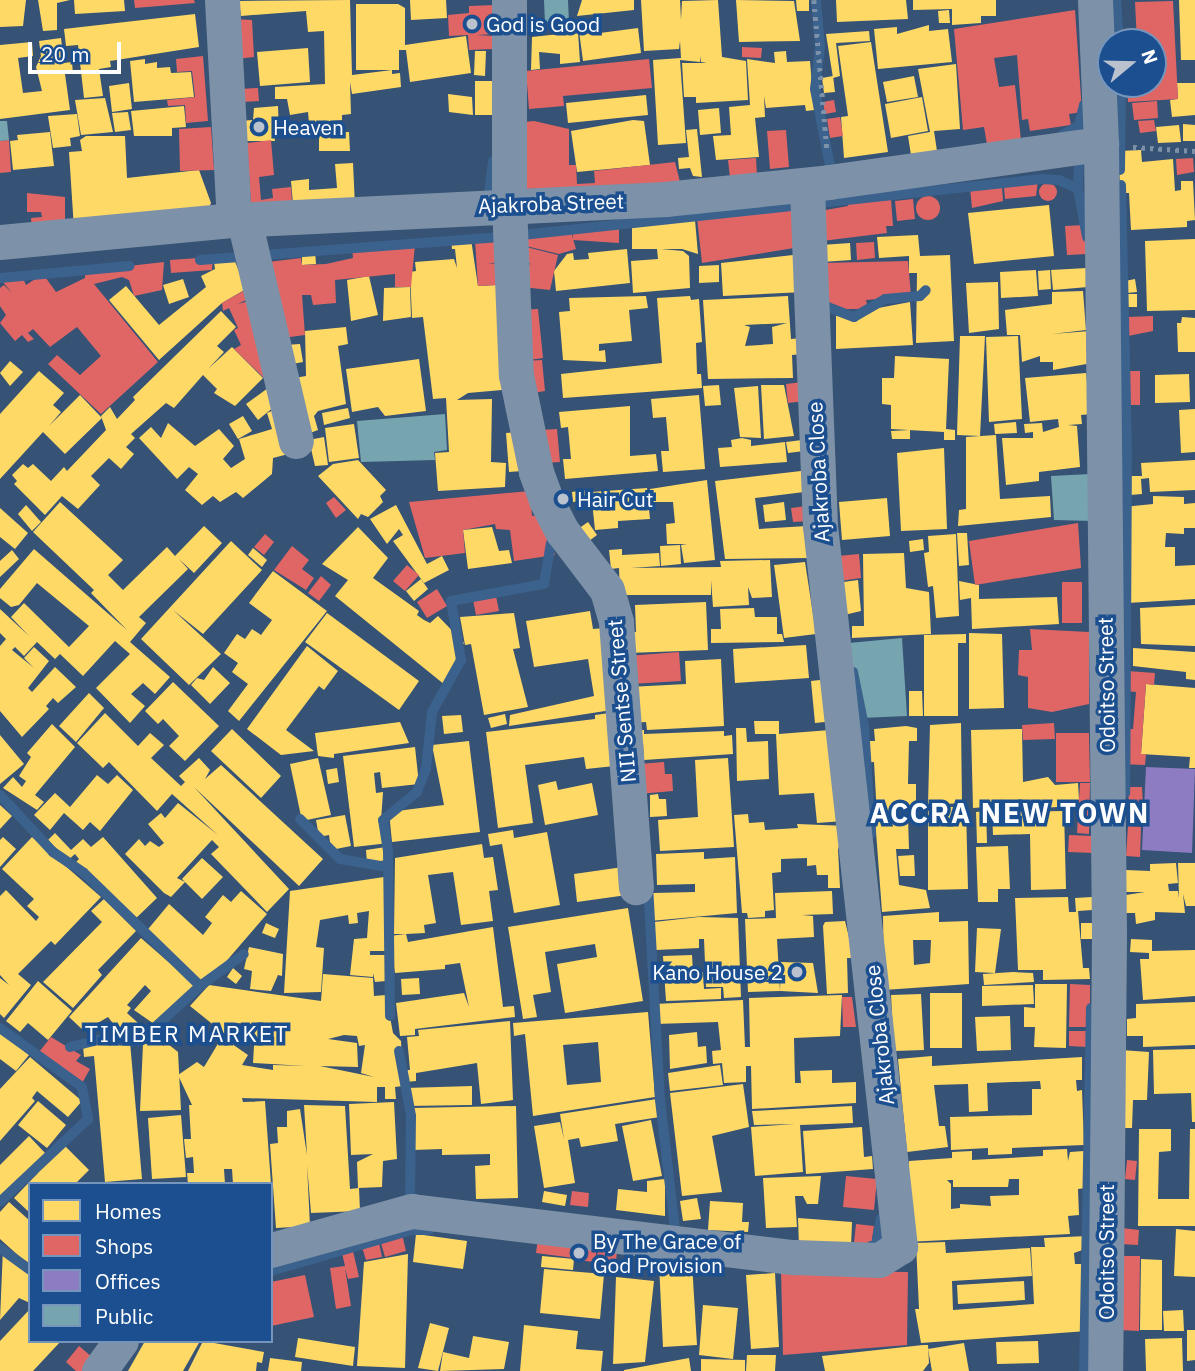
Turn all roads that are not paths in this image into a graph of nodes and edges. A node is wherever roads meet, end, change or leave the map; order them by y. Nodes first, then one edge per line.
1 (222, 0) edge
2 (509, 0) edge
3 (1095, 0) edge
4 (1101, 144) junction
5 (818, 183) junction
6 (509, 204) junction
7 (239, 220) junction
8 (0, 242) edge
9 (296, 441) dead end
10 (636, 887) dead end
11 (273, 1249) edge
12 (120, 1343) edge
13 (99, 1371) edge
14 (1105, 1371) edge

1 - 7 street
2 - 6 street
3 - 4 street, Odoitso Street
4 - 5 street, Ajakroba Street
4 - 14 street, Odoitso Street
5 - 6 street, Ajakroba Street
5 - 11 street, Ajakroba Close
6 - 7 street, Ajakroba Street
6 - 10 street, NII Sentse Street
7 - 8 street, Ajakroba Street
7 - 9 street
12 - 13 street

